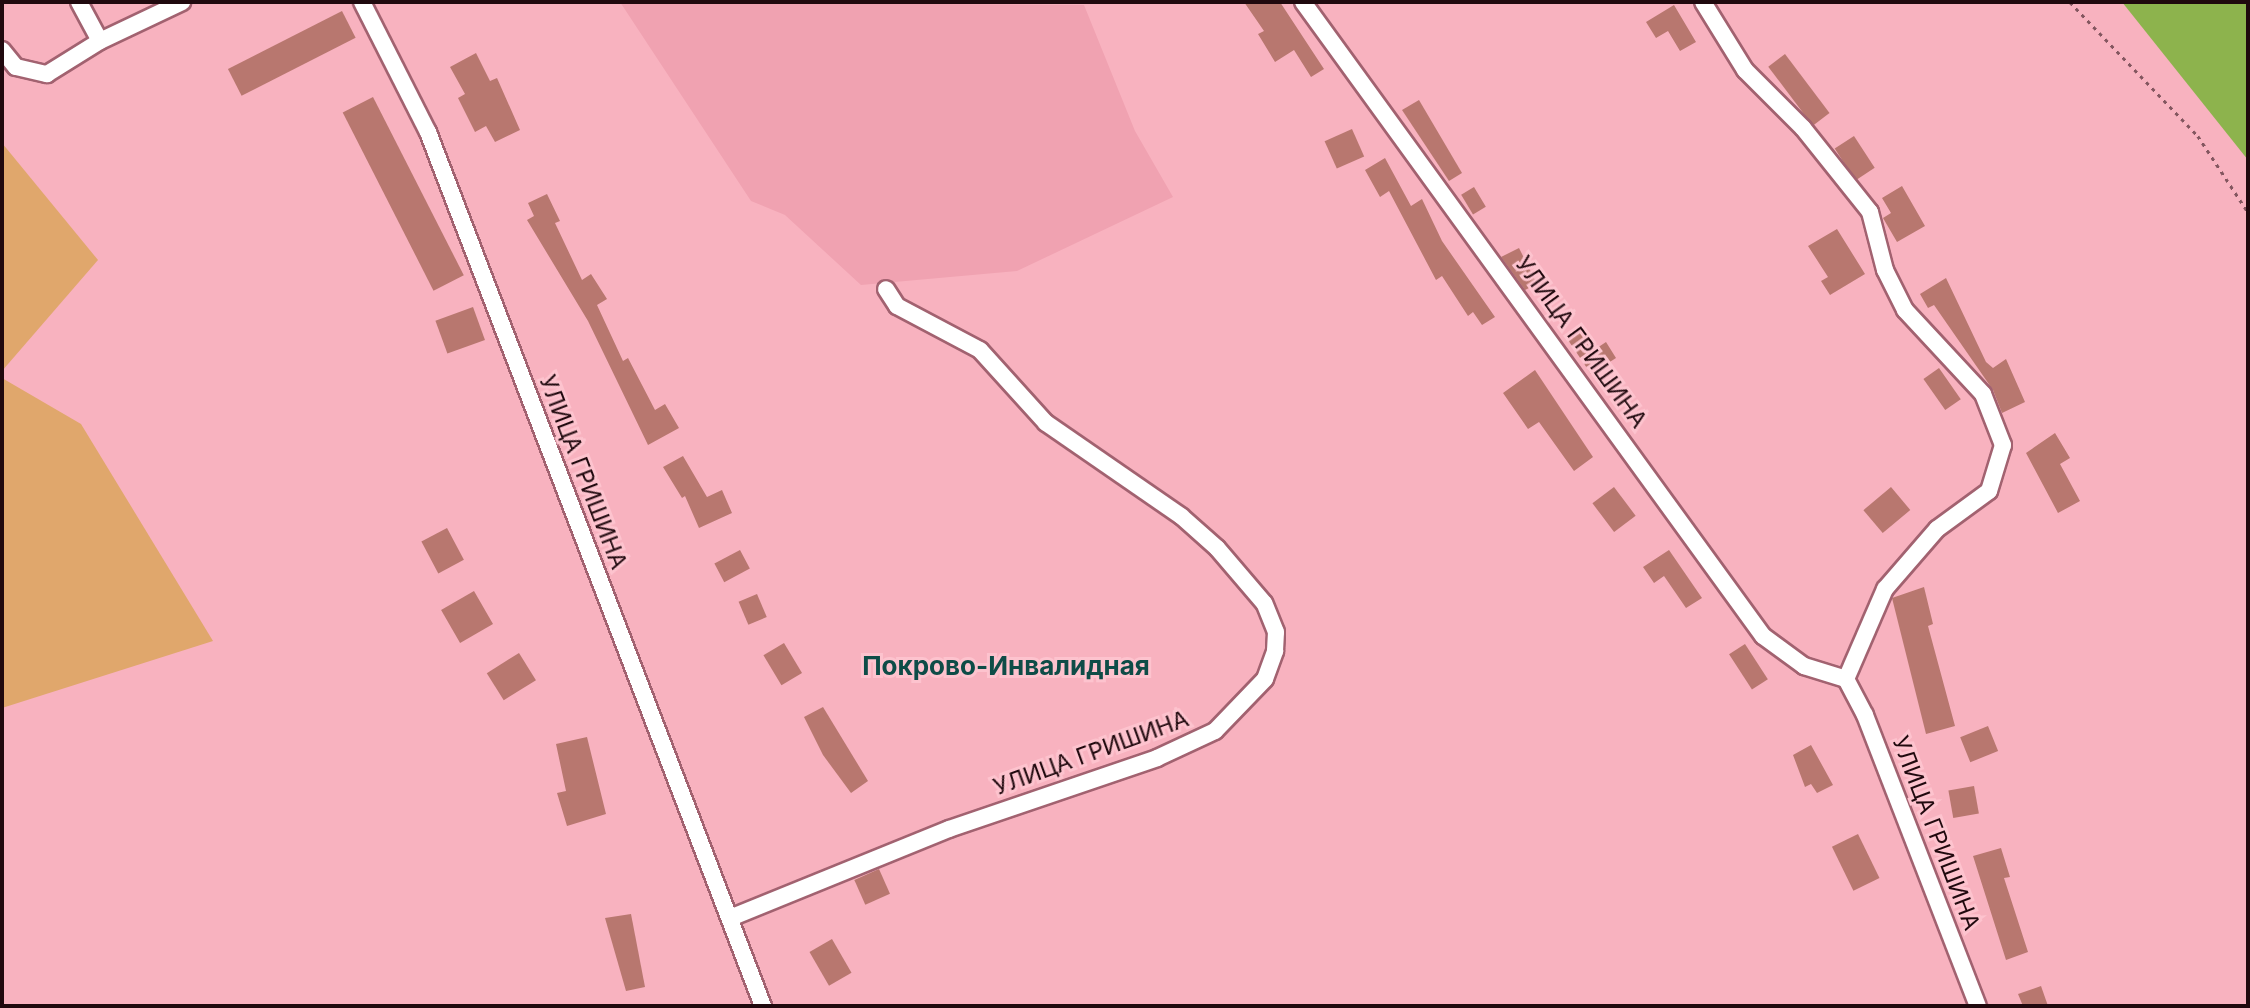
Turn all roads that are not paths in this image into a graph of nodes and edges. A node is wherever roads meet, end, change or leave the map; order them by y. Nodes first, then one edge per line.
1 (79, 2) edge
2 (182, 2) edge
3 (362, 2) edge
4 (1303, 2) edge
5 (1703, 2) edge
6 (100, 41) junction
7 (2, 50) edge
8 (886, 289) dead end
9 (1846, 680) junction
10 (730, 918) junction
11 (764, 1006) edge
12 (1978, 1006) edge

1 - 6 street
2 - 6 street
3 - 10 street, УЛИЦА ГРИШИНА
4 - 9 street, УЛИЦА ГРИШИНА
5 - 9 street
6 - 7 street
8 - 10 street, УЛИЦА ГРИШИНА
9 - 12 street, УЛИЦА ГРИШИНА
10 - 11 street, УЛИЦА ГРИШИНА

